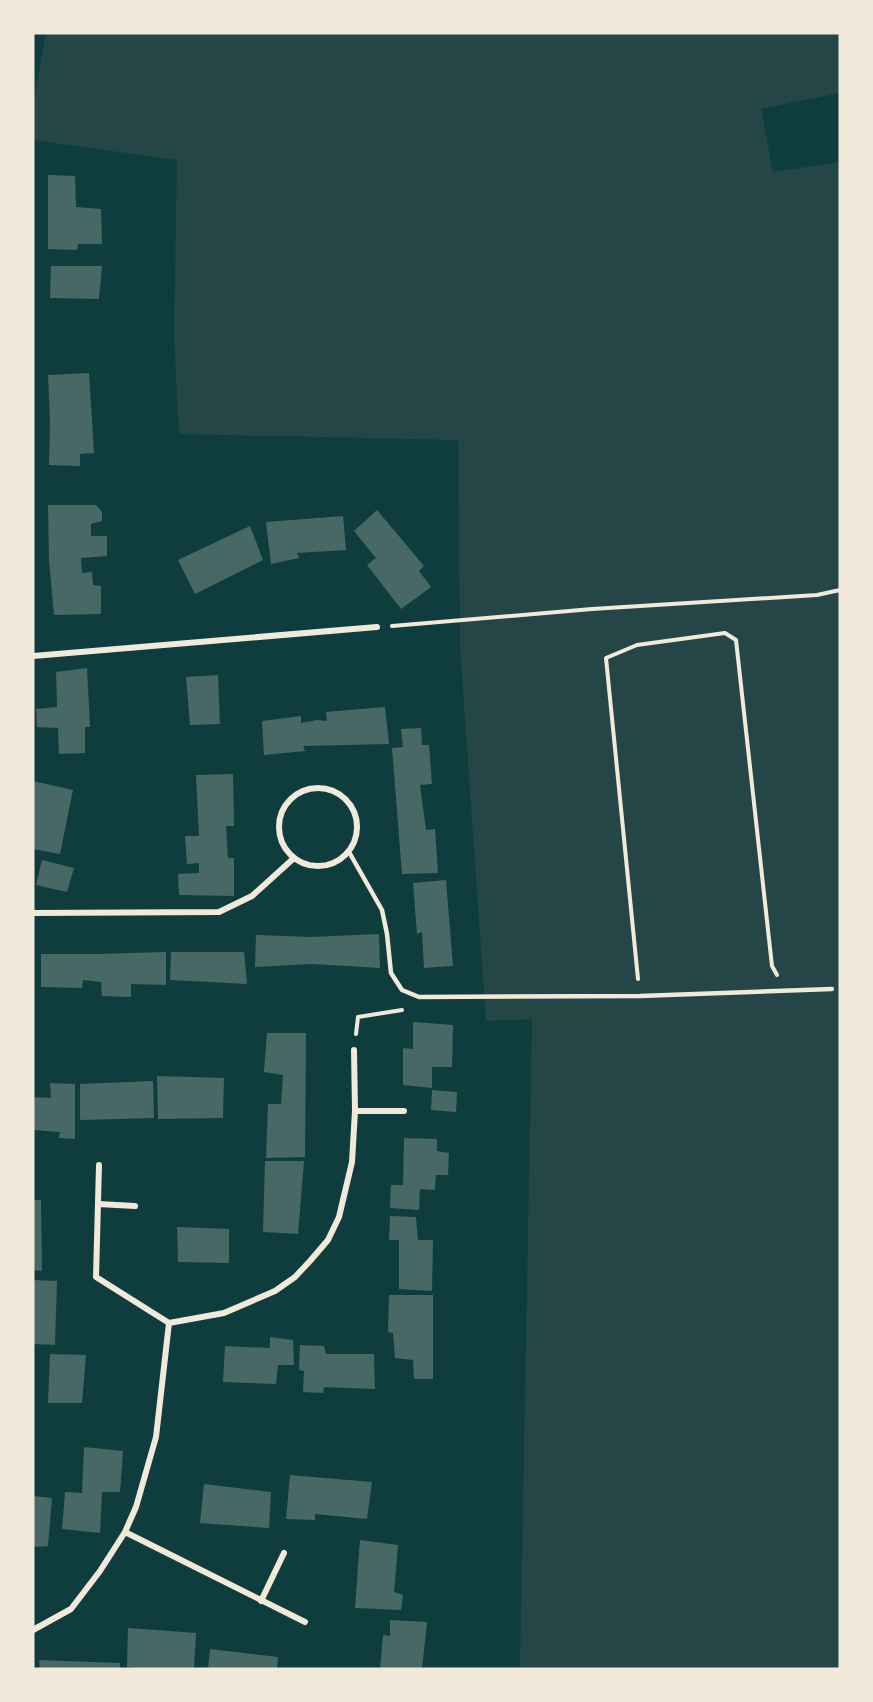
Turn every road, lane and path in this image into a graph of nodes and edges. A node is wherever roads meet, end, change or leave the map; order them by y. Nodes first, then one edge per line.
1 (840, 590) edge
2 (377, 627) joint
3 (33, 656) edge
4 (349, 852) junction
5 (294, 858) junction
6 (33, 913) edge
7 (832, 989) dead end
8 (786, 991) junction
9 (640, 996) junction
10 (419, 997) junction
11 (354, 1050) joint
12 (355, 1111) junction
13 (404, 1111) dead end
14 (99, 1165) dead end
15 (98, 1204) junction
16 (135, 1206) dead end
17 (169, 1323) junction
18 (125, 1532) junction
19 (284, 1554) dead end
20 (261, 1601) junction
21 (305, 1622) dead end
22 (33, 1630) edge

1 - 2 path
2 - 3 street
4 - 5 street
4 - 5 street
4 - 10 lane
5 - 6 street
7 - 8 lane
8 - 9 lane
8 - 9 path
9 - 10 lane
10 - 11 path
11 - 12 street
12 - 13 street
12 - 17 street
14 - 15 street
15 - 16 street
15 - 17 street
17 - 18 street
18 - 20 street
18 - 22 street
19 - 20 street
20 - 21 street

